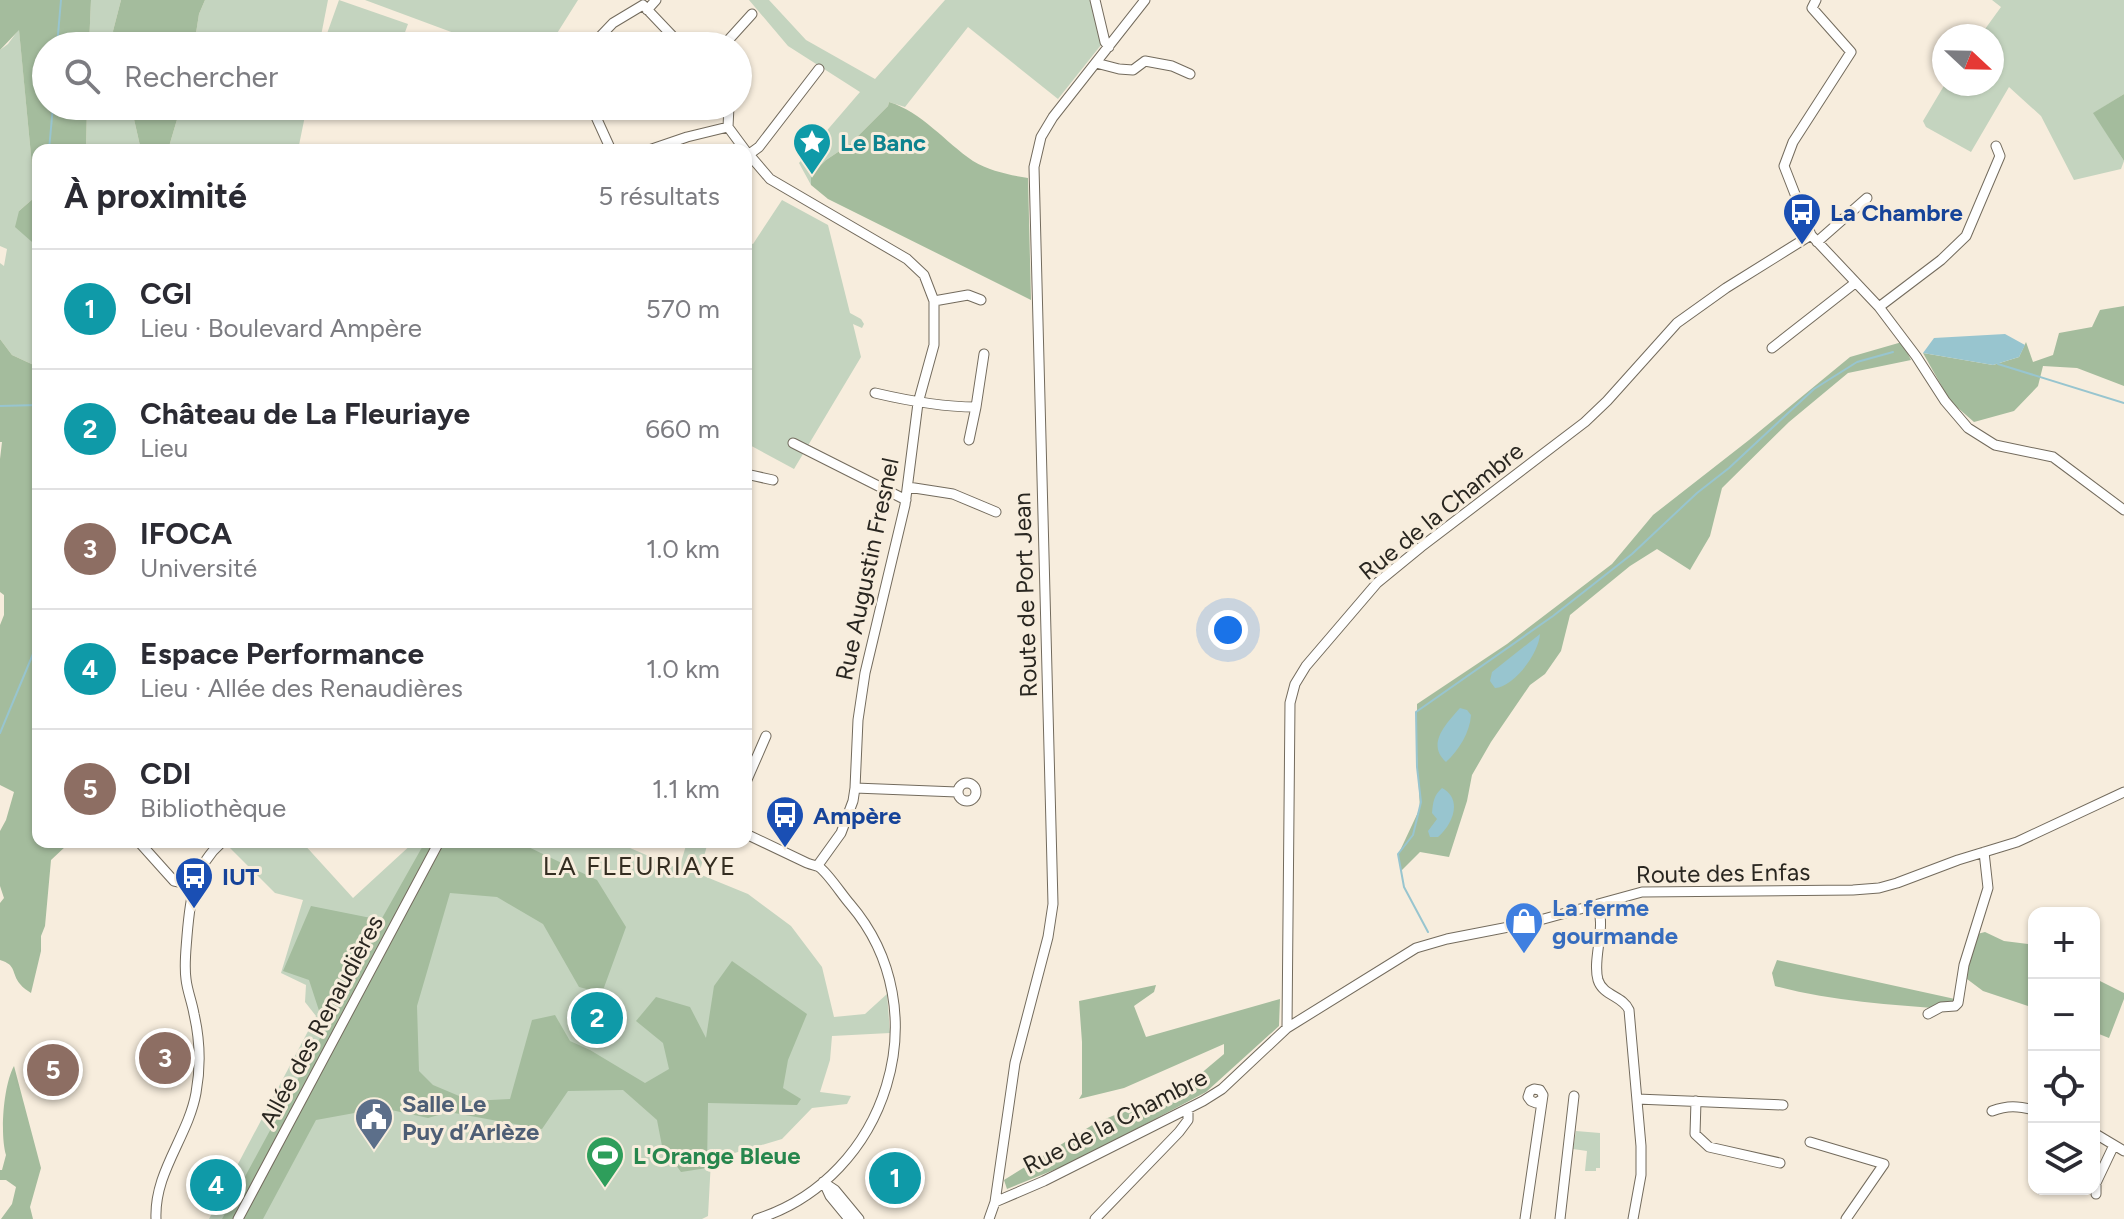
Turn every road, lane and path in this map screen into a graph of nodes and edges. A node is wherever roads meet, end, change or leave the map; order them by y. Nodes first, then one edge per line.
1 (656, 0) edge
2 (1095, 0) edge
3 (1145, 0) edge
4 (1816, 0) edge
5 (647, 10) junction
6 (752, 14) dead end
7 (604, 32) edge
8 (668, 32) edge
9 (736, 32) edge
10 (1109, 47) junction
11 (1096, 63) junction
12 (819, 69) dead end
13 (1190, 74) dead end
14 (597, 120) edge
15 (728, 120) edge
16 (728, 127) junction
17 (608, 144) edge
18 (667, 144) edge
19 (741, 144) edge
20 (1996, 146) dead end
21 (752, 150) edge
22 (752, 158) edge
23 (1867, 198) dead end
24 (1814, 238) junction
25 (1855, 283) junction
26 (981, 300) dead end
27 (934, 301) junction
28 (1879, 307) junction
29 (1772, 348) dead end
30 (984, 354) dead end
31 (875, 393) dead end
32 (918, 403) junction
33 (976, 407) junction
34 (969, 440) dead end
35 (793, 443) dead end
36 (752, 475) edge
37 (773, 480) dead end
38 (908, 487) junction
39 (906, 500) junction
40 (2124, 510) edge
41 (996, 512) dead end
42 (766, 736) dead end
43 (752, 768) edge
44 (855, 788) junction
45 (957, 792) dead end
46 (2124, 792) edge
47 (752, 837) edge
48 (144, 848) edge
49 (216, 848) edge
50 (436, 848) edge
51 (1984, 852) junction
52 (818, 865) junction
53 (193, 885) junction
54 (1598, 905) junction
55 (1928, 1014) dead end
56 (1287, 1028) junction
57 (1574, 1096) dead end
58 (1637, 1099) junction
59 (1541, 1100) dead end
60 (1696, 1101) junction
61 (1783, 1105) dead end
62 (1188, 1109) junction
63 (2028, 1109) edge
64 (1992, 1111) dead end
65 (2100, 1137) edge
66 (1810, 1142) dead end
67 (2114, 1145) junction
68 (2124, 1151) edge
69 (1780, 1163) dead end
70 (2100, 1175) edge
71 (823, 1182) junction
72 (995, 1202) junction
73 (156, 1219) edge
74 (238, 1219) edge
75 (757, 1219) edge
76 (849, 1219) edge
77 (859, 1219) edge
78 (989, 1219) edge
79 (1095, 1219) edge
80 (1525, 1219) edge
81 (1560, 1219) edge
82 (1633, 1219) edge
83 (1846, 1219) edge

1 - 5 street
2 - 10 street
3 - 10 street, Route de Port Jean
4 - 24 street
5 - 7 street
5 - 8 street
6 - 9 street
10 - 11 street, Route de Port Jean
11 - 13 street
11 - 72 street, Route de Port Jean
12 - 21 street
14 - 17 street
15 - 16 street
16 - 18 street
16 - 19 street
20 - 28 street
22 - 27 street, Rue Augustin Fresnel
23 - 24 street, Rue de la Chambre
24 - 25 street
24 - 56 street, Rue de la Chambre
25 - 28 street
25 - 29 street
26 - 27 street
27 - 32 street, Rue Augustin Fresnel
28 - 40 street
30 - 33 street
31 - 32 street
32 - 33 street
32 - 38 street, Rue Augustin Fresnel
33 - 34 street
35 - 39 street
36 - 37 street
38 - 39 street, Rue Augustin Fresnel
38 - 41 street
39 - 44 street, Rue Augustin Fresnel
42 - 43 street
44 - 45 street
44 - 52 street, Rue Augustin Fresnel
46 - 51 street, Route des Enfas
47 - 52 street
48 - 53 street
49 - 53 street
50 - 74 street, Allée des Renaudières
51 - 54 street, Route des Enfas
51 - 55 street
52 - 71 street
53 - 73 street
54 - 56 street, Route des Enfas
54 - 58 street
56 - 62 street, Rue de la Chambre
57 - 81 street
58 - 60 street
58 - 82 street
59 - 80 street
60 - 61 street
60 - 69 street
62 - 72 street, Rue de la Chambre
62 - 79 street
63 - 64 street
65 - 67 street
66 - 83 street
67 - 68 street
67 - 70 street
71 - 75 street
71 - 76 street
71 - 77 street
72 - 78 street, Route de Port Jean

